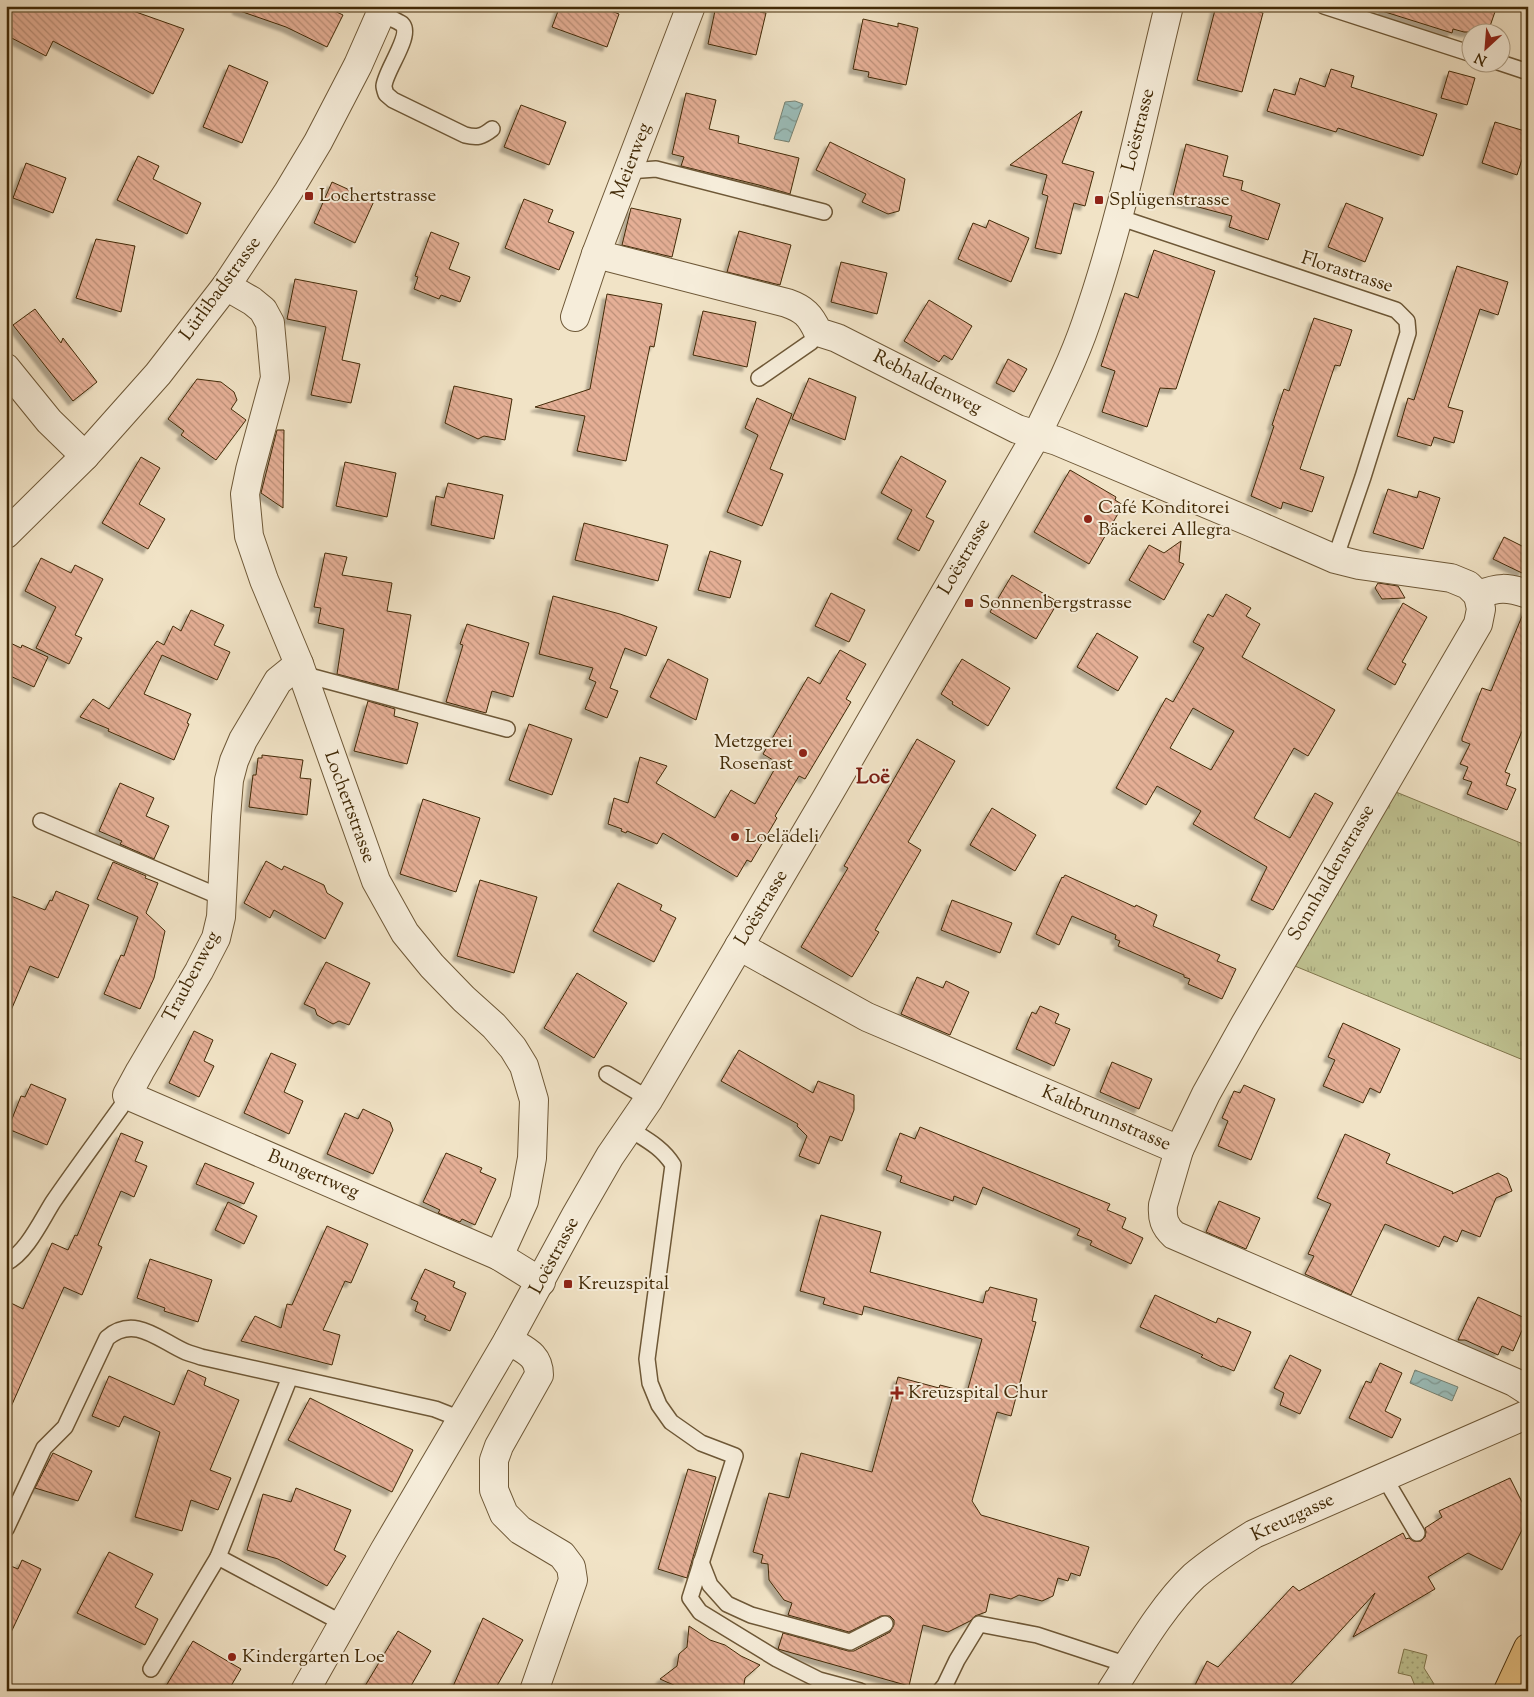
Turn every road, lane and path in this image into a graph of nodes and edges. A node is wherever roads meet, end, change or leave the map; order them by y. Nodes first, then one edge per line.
1 (691, 6) edge
2 (1169, 6) edge
3 (1324, 6) edge
4 (382, 10) edge
5 (1462, 51) edge
6 (1512, 67) edge
7 (1528, 72) edge
8 (492, 129) dead end
9 (628, 171) junction
10 (824, 212) dead end
11 (1118, 218) junction
12 (596, 254) junction
13 (226, 286) junction
14 (575, 317) dead end
15 (818, 332) junction
16 (6, 368) edge
17 (759, 378) dead end
18 (1037, 434) junction
19 (85, 456) junction
20 (6, 534) edge
21 (1334, 559) junction
22 (1528, 594) edge
23 (1478, 595) junction
24 (301, 669) junction
25 (507, 729) dead end
26 (41, 821) dead end
27 (223, 898) junction
28 (739, 946) junction
29 (607, 1074) dead end
30 (128, 1095) junction
31 (649, 1099) junction
32 (628, 1128) junction
33 (1179, 1150) junction
34 (499, 1256) junction
35 (6, 1263) edge
36 (541, 1282) junction
37 (508, 1340) junction
38 (290, 1377) junction
39 (1528, 1391) edge
40 (1528, 1414) edge
41 (463, 1420) junction
42 (1384, 1477) junction
43 (6, 1528) edge
44 (1417, 1533) dead end
45 (218, 1557) junction
46 (701, 1562) junction
47 (344, 1624) junction
48 (885, 1624) dead end
49 (1528, 1648) edge
50 (1128, 1664) junction
51 (150, 1669) dead end
52 (305, 1691) edge
53 (534, 1691) edge
54 (860, 1691) edge
55 (940, 1691) edge
56 (1111, 1691) edge
57 (1508, 1691) edge

1 - 9 street, Meierweg
2 - 11 street, Loëstrasse
3 - 5 lane
4 - 8 lane
4 - 13 street, Lürlibadstrasse
6 - 7 lane
9 - 10 lane
9 - 12 street, Meierweg
11 - 18 street, Loëstrasse
11 - 21 lane, Florastrasse
12 - 14 street, Meierweg
12 - 15 street
13 - 19 street, Lürlibadstrasse
13 - 24 street, Lochertstrasse
15 - 17 lane
15 - 18 street, Rebhaldenweg
16 - 19 street
18 - 21 street
18 - 28 street, Loëstrasse
19 - 20 street, Lürlibadstrasse
21 - 23 street
22 - 23 street
23 - 33 street, Sonnhaldenstrasse
24 - 25 lane
24 - 27 street, Traubenweg
24 - 34 street, Lochertstrasse
26 - 27 lane
27 - 30 street, Traubenweg
28 - 31 street, Loëstrasse
28 - 33 street, Kaltbrunnstrasse
29 - 31 lane
30 - 34 street, Bungertweg
30 - 35 lane, Traubenweg
31 - 32 street, Loëstrasse
32 - 36 street, Loëstrasse
32 - 46 lane
33 - 39 street, Kaltbrunnstrasse
34 - 36 street
36 - 37 street, Loëstrasse
37 - 41 street, Loëstrasse
37 - 53 street
38 - 41 lane
38 - 43 lane
38 - 45 lane
40 - 42 street, Kreuzgasse
41 - 47 street, Loëstrasse
42 - 44 lane
42 - 50 street, Kreuzgasse
45 - 47 lane
45 - 51 lane
46 - 48 lane
46 - 54 lane
47 - 52 street, Loëstrasse
49 - 57 main road
50 - 55 lane
50 - 56 street, Kreuzgasse

